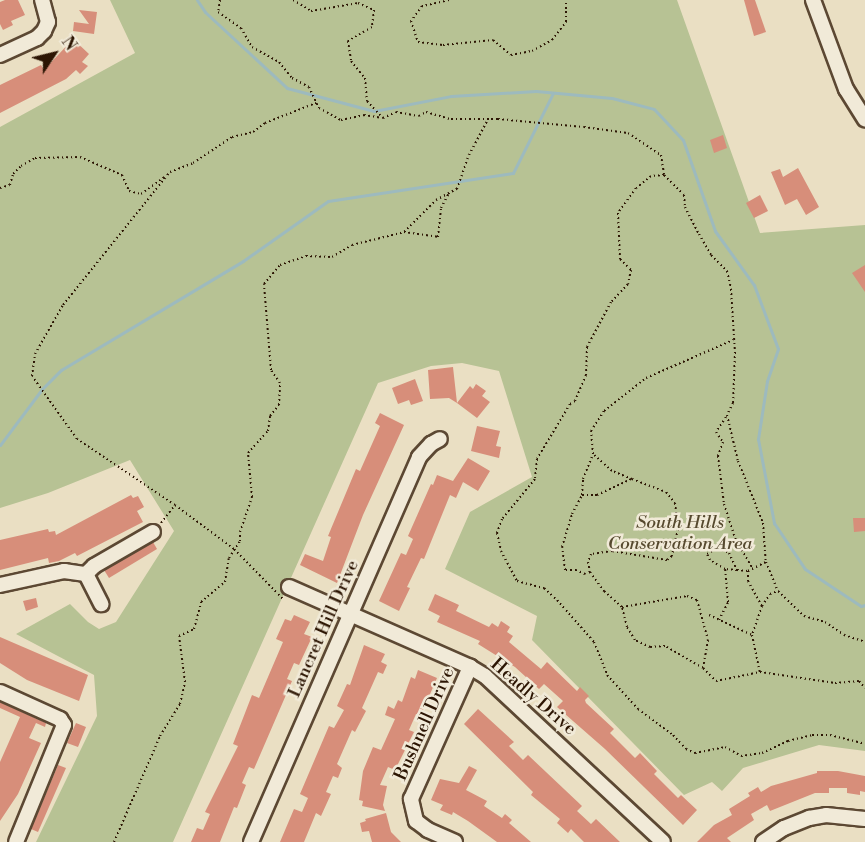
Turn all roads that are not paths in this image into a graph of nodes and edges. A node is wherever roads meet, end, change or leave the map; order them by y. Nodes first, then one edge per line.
1 (42, 0) edge
2 (813, 0) edge
3 (0, 55) edge
4 (865, 120) edge
5 (440, 439) dead end
6 (153, 532) road end
7 (86, 574) junction
8 (0, 585) edge
9 (286, 593) road end
10 (101, 604) dead end
11 (350, 613) junction
12 (470, 667) junction
13 (0, 692) edge
14 (865, 819) edge
15 (16, 842) edge
16 (251, 842) edge
17 (455, 842) edge
18 (663, 842) edge
19 (763, 842) edge

1 - 3 street
2 - 4 street
5 - 11 street, Lancret Hill Drive
6 - 7 street
7 - 8 street
7 - 10 street
9 - 11 street, Headly Drive
11 - 12 street, Headly Drive
11 - 16 street, Lancret Hill Drive
12 - 17 street, Bushnell Drive
12 - 18 street, Headly Drive
13 - 15 street
14 - 19 street

